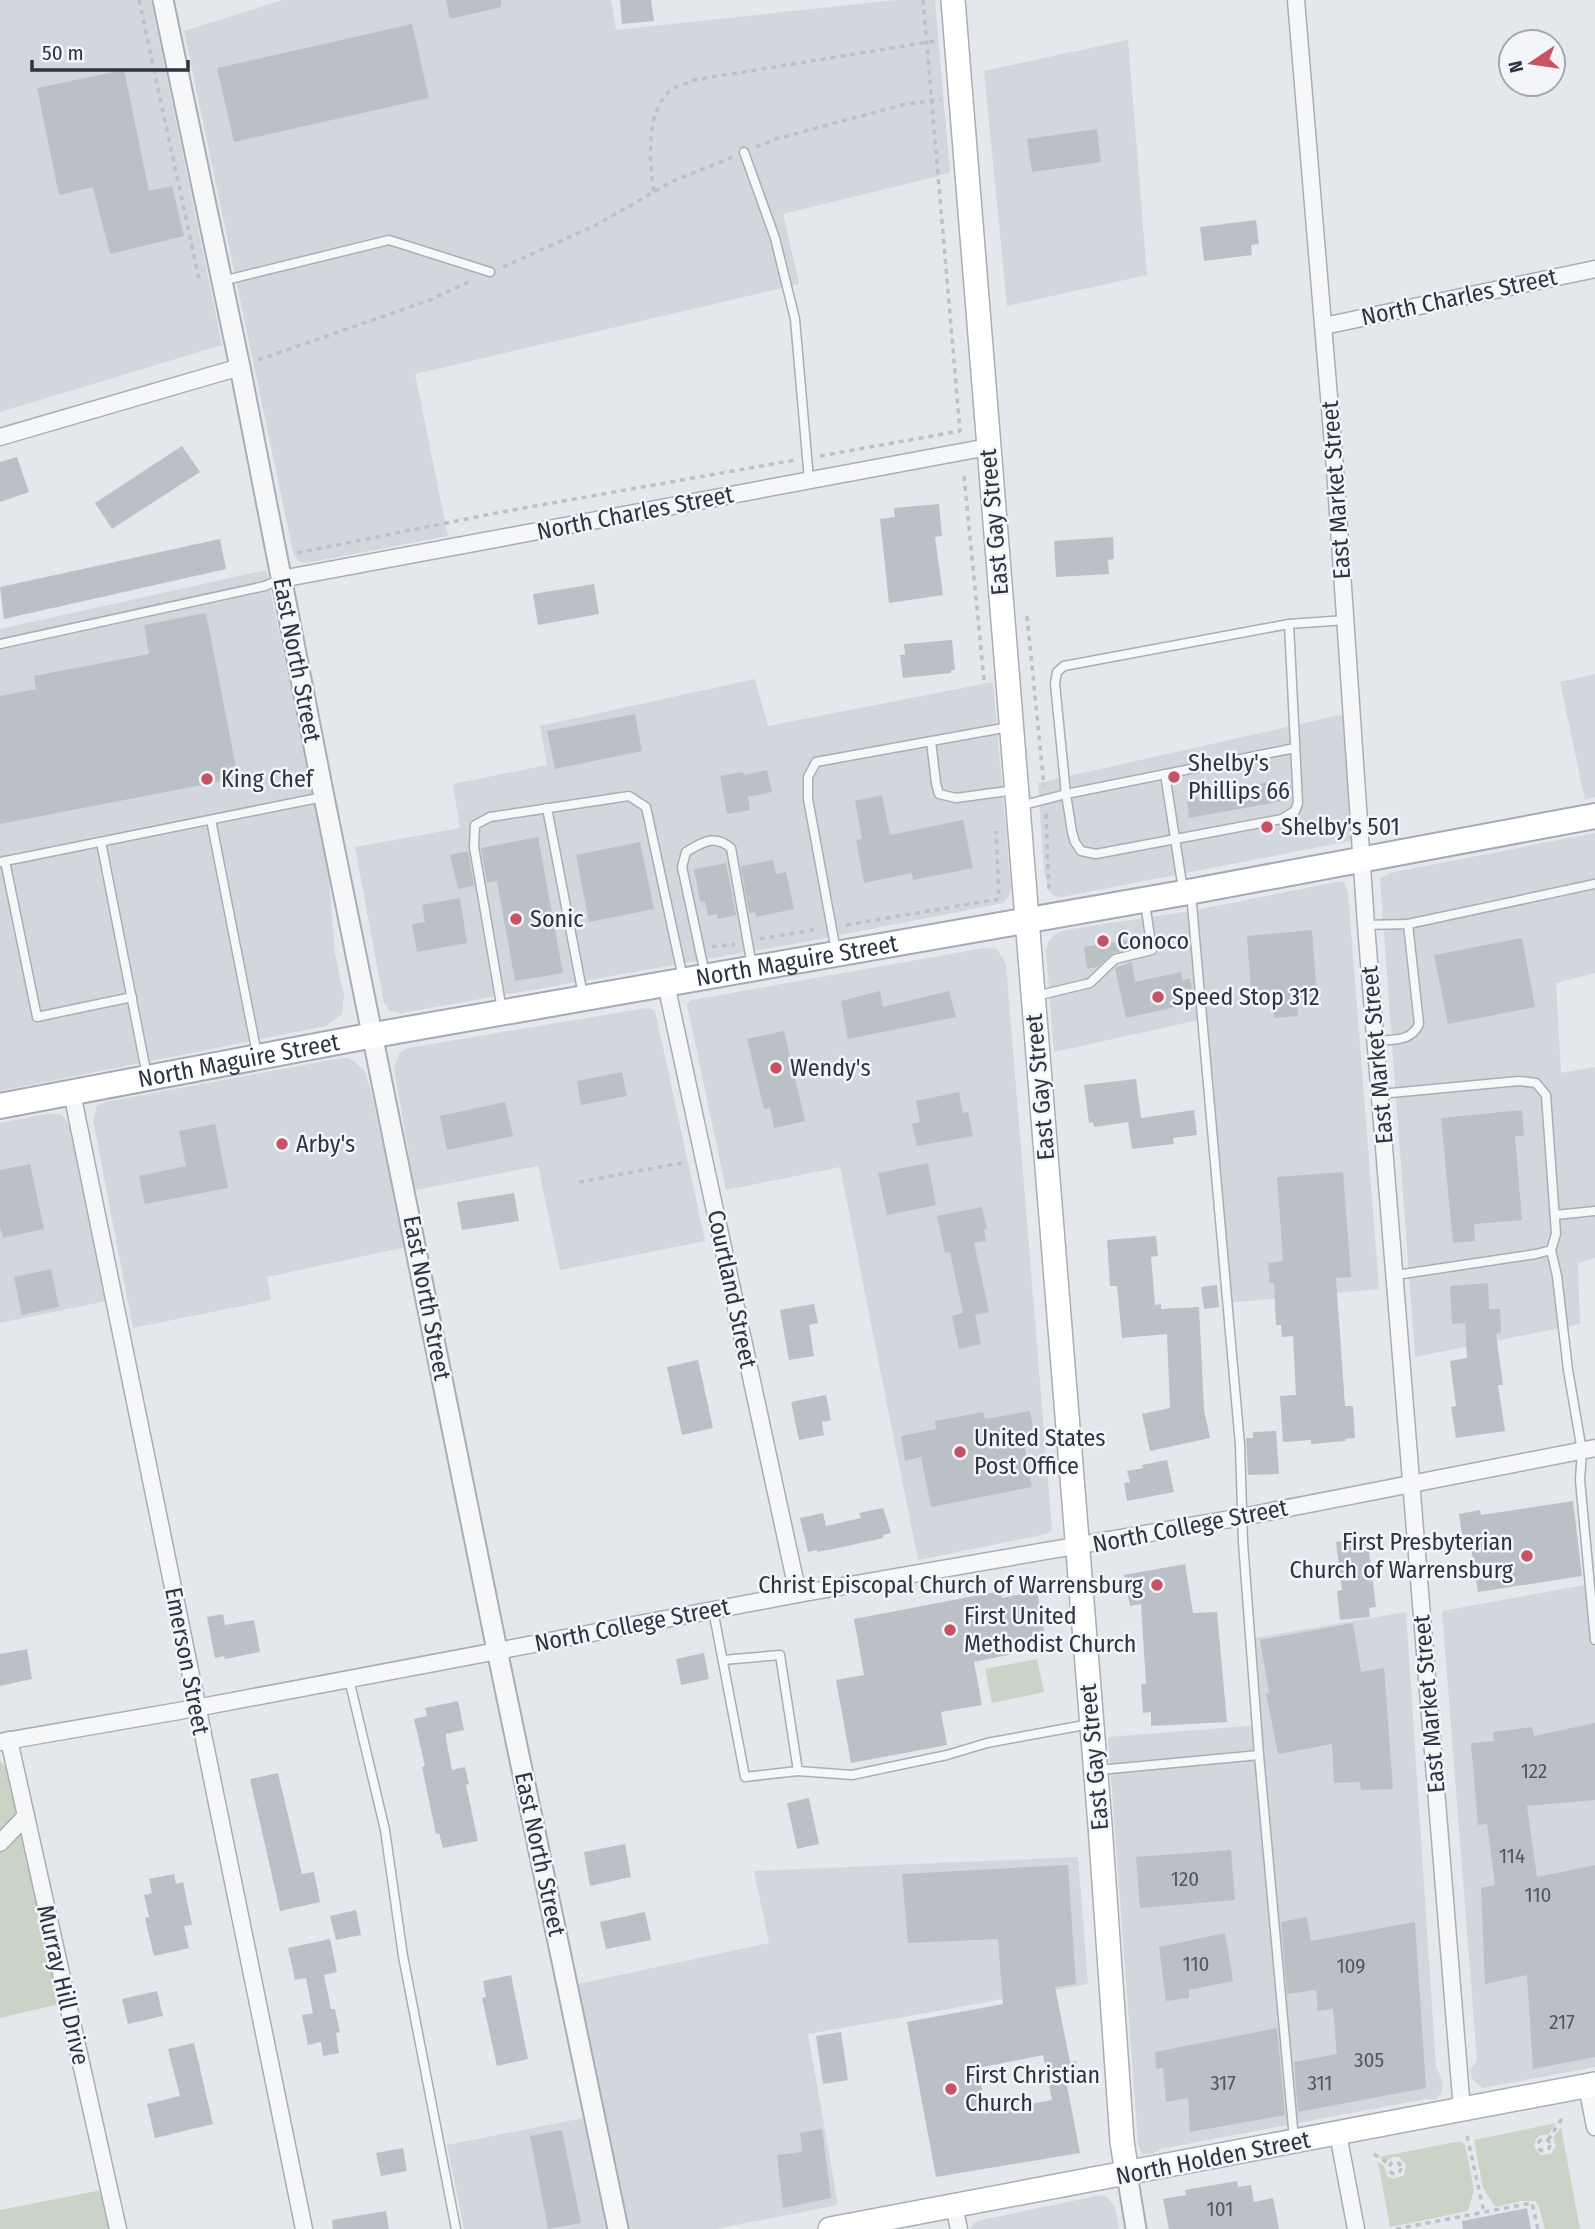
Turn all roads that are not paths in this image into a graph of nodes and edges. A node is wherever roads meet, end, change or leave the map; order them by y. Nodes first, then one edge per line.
1 (163, 0) edge
2 (953, 0) edge
3 (1296, 0) edge
4 (744, 152) road end
5 (1595, 269) edge
6 (490, 272) road end
7 (222, 281) junction
8 (1324, 326) junction
9 (240, 367) junction
10 (0, 437) edge
11 (988, 447) junction
12 (808, 480) junction
13 (281, 579) junction
14 (1346, 620) junction
15 (1289, 624) junction
16 (0, 644) edge
17 (1011, 727) junction
18 (931, 741) junction
19 (1295, 748) junction
20 (1165, 774) junction
21 (1066, 794) junction
22 (324, 797) junction
23 (1009, 797) junction
24 (547, 808) junction
25 (1595, 816) edge
26 (211, 820) junction
27 (1175, 839) junction
28 (101, 842) junction
29 (1362, 859) junction
30 (3, 861) edge
31 (1595, 884) edge
32 (1187, 893) junction
33 (1144, 900) junction
34 (1028, 921) junction
35 (1408, 924) junction
36 (1366, 925) junction
37 (837, 954) junction
38 (753, 969) junction
39 (685, 981) junction
40 (1033, 997) junction
41 (132, 998) junction
42 (584, 998) junction
43 (502, 1012) junction
44 (374, 1035) junction
45 (1377, 1041) junction
46 (258, 1057) junction
47 (148, 1079) junction
48 (72, 1093) junction
49 (1380, 1094) junction
50 (0, 1106) edge
51 (1595, 1211) edge
52 (1555, 1215) junction
53 (1551, 1250) junction
54 (1396, 1275) junction
55 (1589, 1449) edge
56 (1411, 1484) junction
57 (1242, 1517) junction
58 (1076, 1547) junction
59 (798, 1594) junction
60 (713, 1610) junction
61 (1595, 1640) edge
62 (497, 1650) junction
63 (723, 1660) junction
64 (349, 1679) junction
65 (196, 1708) junction
66 (1091, 1724) junction
67 (4, 1741) edge
68 (1259, 1755) junction
69 (1096, 1770) junction
70 (798, 1771) junction
71 (26, 1816) junction
72 (0, 1843) edge
73 (1591, 2085) edge
74 (1462, 2110) junction
75 (1595, 2127) edge
76 (1338, 2134) junction
77 (1294, 2142) junction
78 (1127, 2174) junction
79 (954, 2206) junction
80 (118, 2229) edge
81 (304, 2229) edge
82 (456, 2229) edge
83 (618, 2229) edge
84 (830, 2229) edge
85 (959, 2229) edge
86 (1136, 2229) edge
87 (1356, 2229) edge

1 - 7 street, East North Street
2 - 11 main road, East Gay Street
3 - 8 street, East Market Street
4 - 12 lane
5 - 8 street, North Charles Street
6 - 7 lane
7 - 9 street, East North Street
8 - 14 street, East Market Street
9 - 10 street
9 - 13 street, East North Street
11 - 12 street, North Charles Street
11 - 17 main road, East Gay Street
12 - 13 street, North Charles Street
13 - 16 lane
13 - 22 street, East North Street
14 - 15 lane
14 - 29 street, East Market Street
15 - 19 lane
15 - 21 lane
17 - 18 lane
17 - 23 main road, East Gay Street
18 - 23 lane
18 - 37 lane
19 - 20 lane
19 - 27 lane
20 - 21 lane
20 - 27 lane
21 - 23 lane
21 - 27 lane
22 - 26 lane
22 - 44 street, East North Street
23 - 34 main road, East Gay Street
24 - 39 lane
24 - 42 lane
24 - 43 lane
25 - 29 main road, North Maguire Street
26 - 28 lane
26 - 46 lane
27 - 32 lane
28 - 30 lane
28 - 41 lane
29 - 32 main road, North Maguire Street
29 - 36 street, East Market Street
30 - 41 lane
31 - 35 lane
32 - 33 main road, North Maguire Street
32 - 57 lane
33 - 34 main road, North Maguire Street
33 - 40 lane
34 - 37 main road, North Maguire Street
34 - 40 main road, East Gay Street
35 - 36 lane
35 - 45 lane
36 - 45 street, East Market Street
37 - 38 main road, North Maguire Street
38 - 39 main road, North Maguire Street
38 - 39 lane
39 - 42 main road, North Maguire Street
39 - 59 street, Courtland Street
40 - 58 main road, East Gay Street
41 - 47 lane
42 - 43 main road, North Maguire Street
43 - 44 main road, North Maguire Street
44 - 46 main road, North Maguire Street
44 - 62 street, East North Street
45 - 49 street, East Market Street
46 - 47 main road, North Maguire Street
47 - 48 main road, North Maguire Street
48 - 50 main road, North Maguire Street
48 - 65 street, Emerson Street
49 - 52 lane
49 - 54 street, East Market Street
51 - 52 lane
52 - 53 lane
53 - 54 lane
53 - 55 lane
54 - 56 street, East Market Street
55 - 56 street, North College Street
55 - 61 lane
56 - 57 street, North College Street
56 - 74 street, East Market Street
57 - 58 street, North College Street
57 - 68 lane
58 - 59 street, North College Street
58 - 66 main road, East Gay Street
59 - 60 street, North College Street
60 - 62 street, North College Street
60 - 63 lane
62 - 64 street, North College Street
62 - 83 street, East North Street
63 - 70 lane
63 - 70 lane
64 - 65 street, North College Street
64 - 82 lane
65 - 67 street, North College Street
65 - 81 street, Emerson Street
66 - 69 main road, East Gay Street
66 - 70 lane
67 - 71 street, Murray Hill Drive
68 - 69 lane
68 - 77 lane
69 - 78 main road, East Gay Street
71 - 72 street
71 - 80 street, Murray Hill Drive
73 - 74 main road, North Holden Street
73 - 75 street
74 - 76 main road, North Holden Street
76 - 77 main road, North Holden Street
76 - 87 street
77 - 78 main road, North Holden Street
78 - 79 main road, North Holden Street
78 - 86 street
79 - 84 main road, North Holden Street
79 - 85 street

